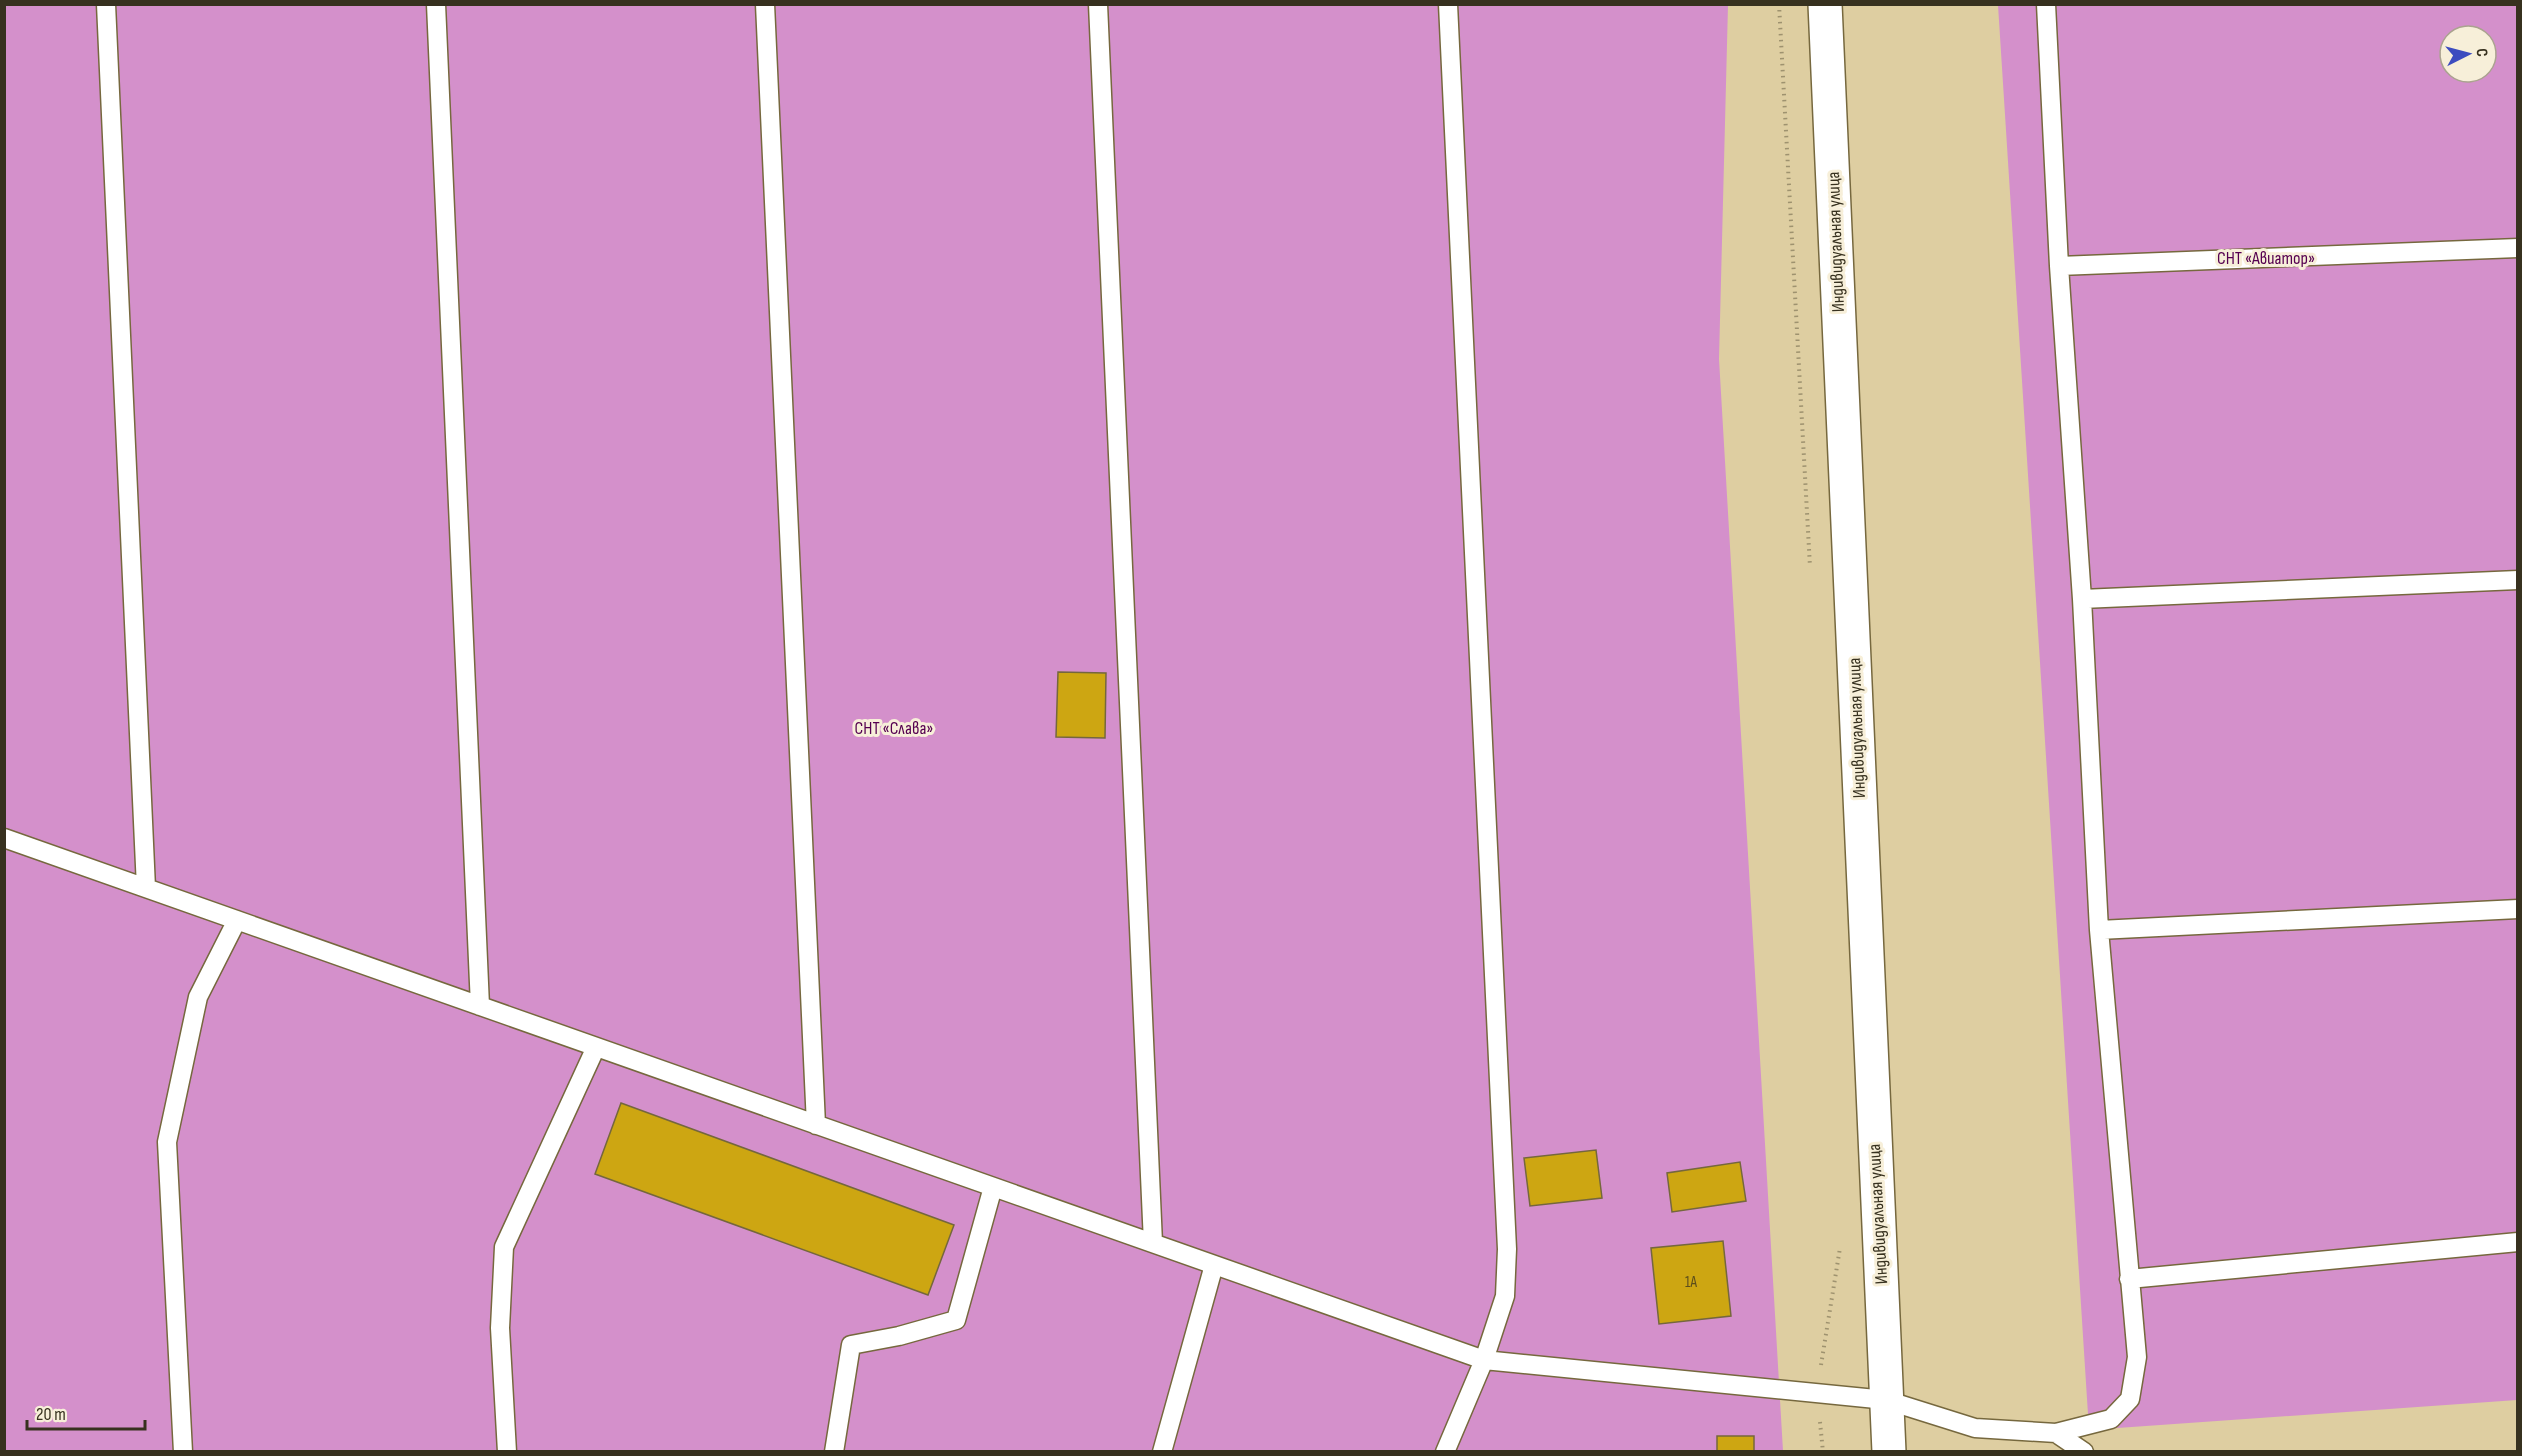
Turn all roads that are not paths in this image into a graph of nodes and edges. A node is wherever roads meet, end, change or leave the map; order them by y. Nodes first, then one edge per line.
1 (106, 4) edge
2 (436, 4) edge
3 (765, 4) edge
4 (1098, 4) edge
5 (1448, 4) edge
6 (1825, 4) edge
7 (2046, 4) edge
8 (2517, 248) edge
9 (2059, 266) junction
10 (2517, 580) edge
11 (2082, 599) junction
12 (4, 838) edge
13 (146, 888) junction
14 (2517, 909) edge
15 (237, 920) junction
16 (2098, 930) junction
17 (480, 1006) junction
18 (596, 1047) junction
19 (816, 1125) junction
20 (993, 1187) junction
21 (2517, 1242) edge
22 (1153, 1243) junction
23 (1214, 1265) junction
24 (2129, 1279) junction
25 (1484, 1360) junction
26 (1886, 1400) junction
27 (2056, 1433) junction
28 (183, 1452) edge
29 (507, 1452) edge
30 (834, 1452) edge
31 (1162, 1452) edge
32 (1445, 1452) edge
33 (1889, 1452) edge
34 (2084, 1452) edge

1 - 13 lane
2 - 17 lane
3 - 19 lane
4 - 22 lane
5 - 25 lane
6 - 26 main road, Индивидуальная улица
7 - 9 lane
8 - 9 lane
9 - 11 lane
10 - 11 lane
11 - 16 lane
12 - 13 lane
13 - 15 lane
14 - 16 lane
15 - 17 lane
15 - 28 lane
16 - 24 lane
17 - 18 lane
18 - 19 lane
18 - 29 lane
19 - 20 lane
20 - 22 lane
20 - 30 lane
21 - 24 lane
22 - 23 lane
23 - 25 lane
23 - 31 lane
24 - 27 lane
25 - 26 lane
25 - 32 lane
26 - 27 lane
26 - 33 main road, Индивидуальная улица
27 - 34 lane

